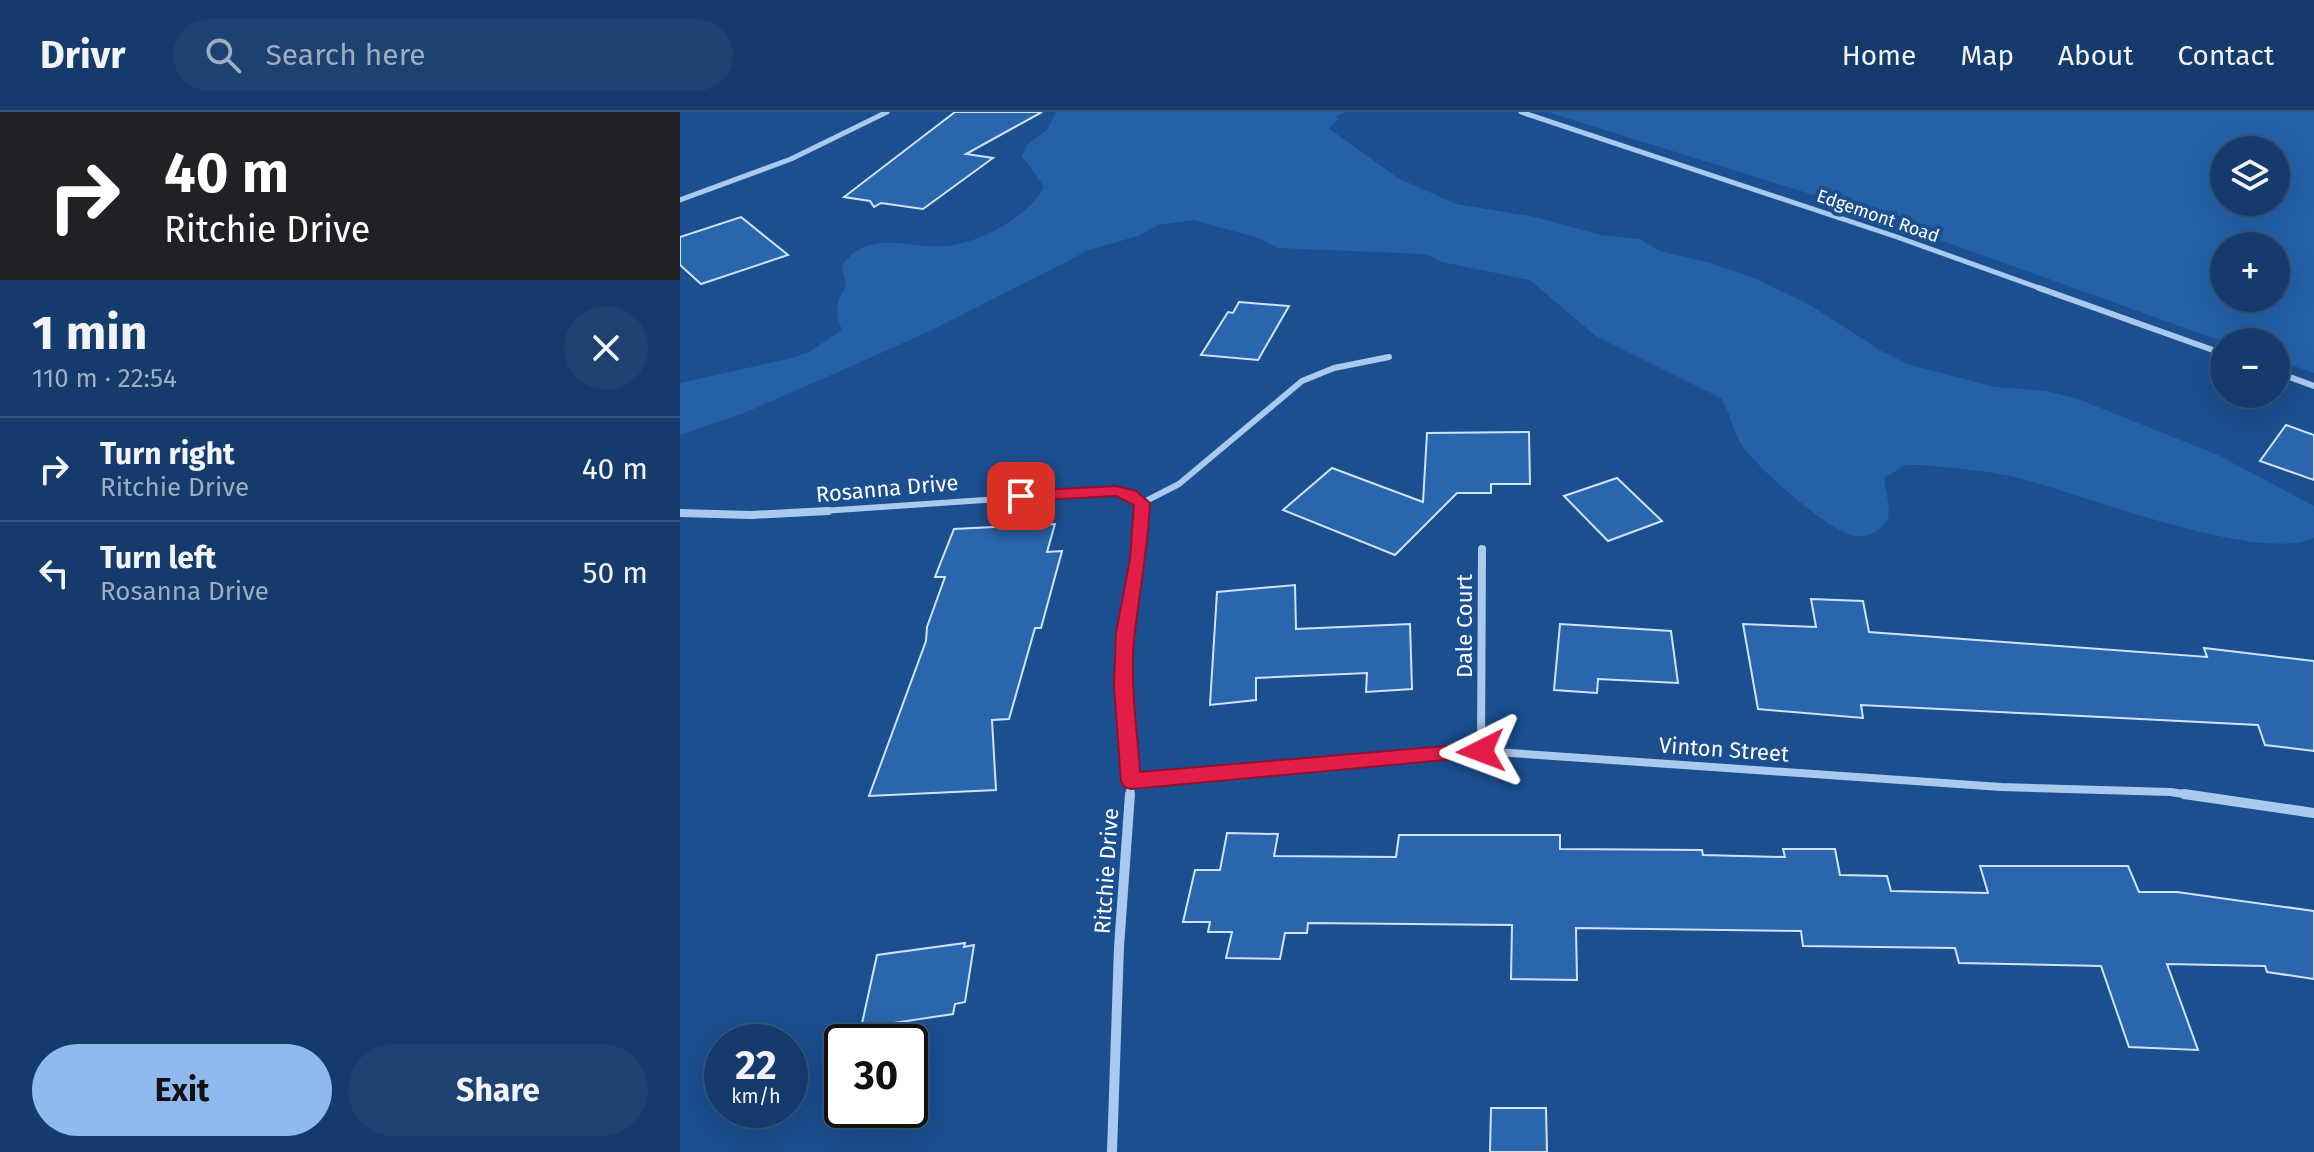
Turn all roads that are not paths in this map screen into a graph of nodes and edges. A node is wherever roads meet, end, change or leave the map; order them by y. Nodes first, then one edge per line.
1 (887, 112) edge
2 (1521, 112) edge
3 (680, 200) edge
4 (2210, 349) edge
5 (1389, 357) dead end
6 (2290, 377) edge
7 (2314, 386) edge
8 (1142, 503) junction
9 (680, 513) edge
10 (1482, 549) dead end
11 (1481, 751) junction
12 (1131, 781) junction
13 (2314, 813) edge
14 (1112, 1152) edge

1 - 3 street
2 - 4 street, Edgemont Road
5 - 8 street
6 - 7 street
8 - 9 street, Rosanna Drive
8 - 12 street, Ritchie Drive
10 - 11 street, Dale Court
11 - 12 street, Vinton Street
11 - 13 street, Vinton Street
12 - 14 street, Ritchie Drive

